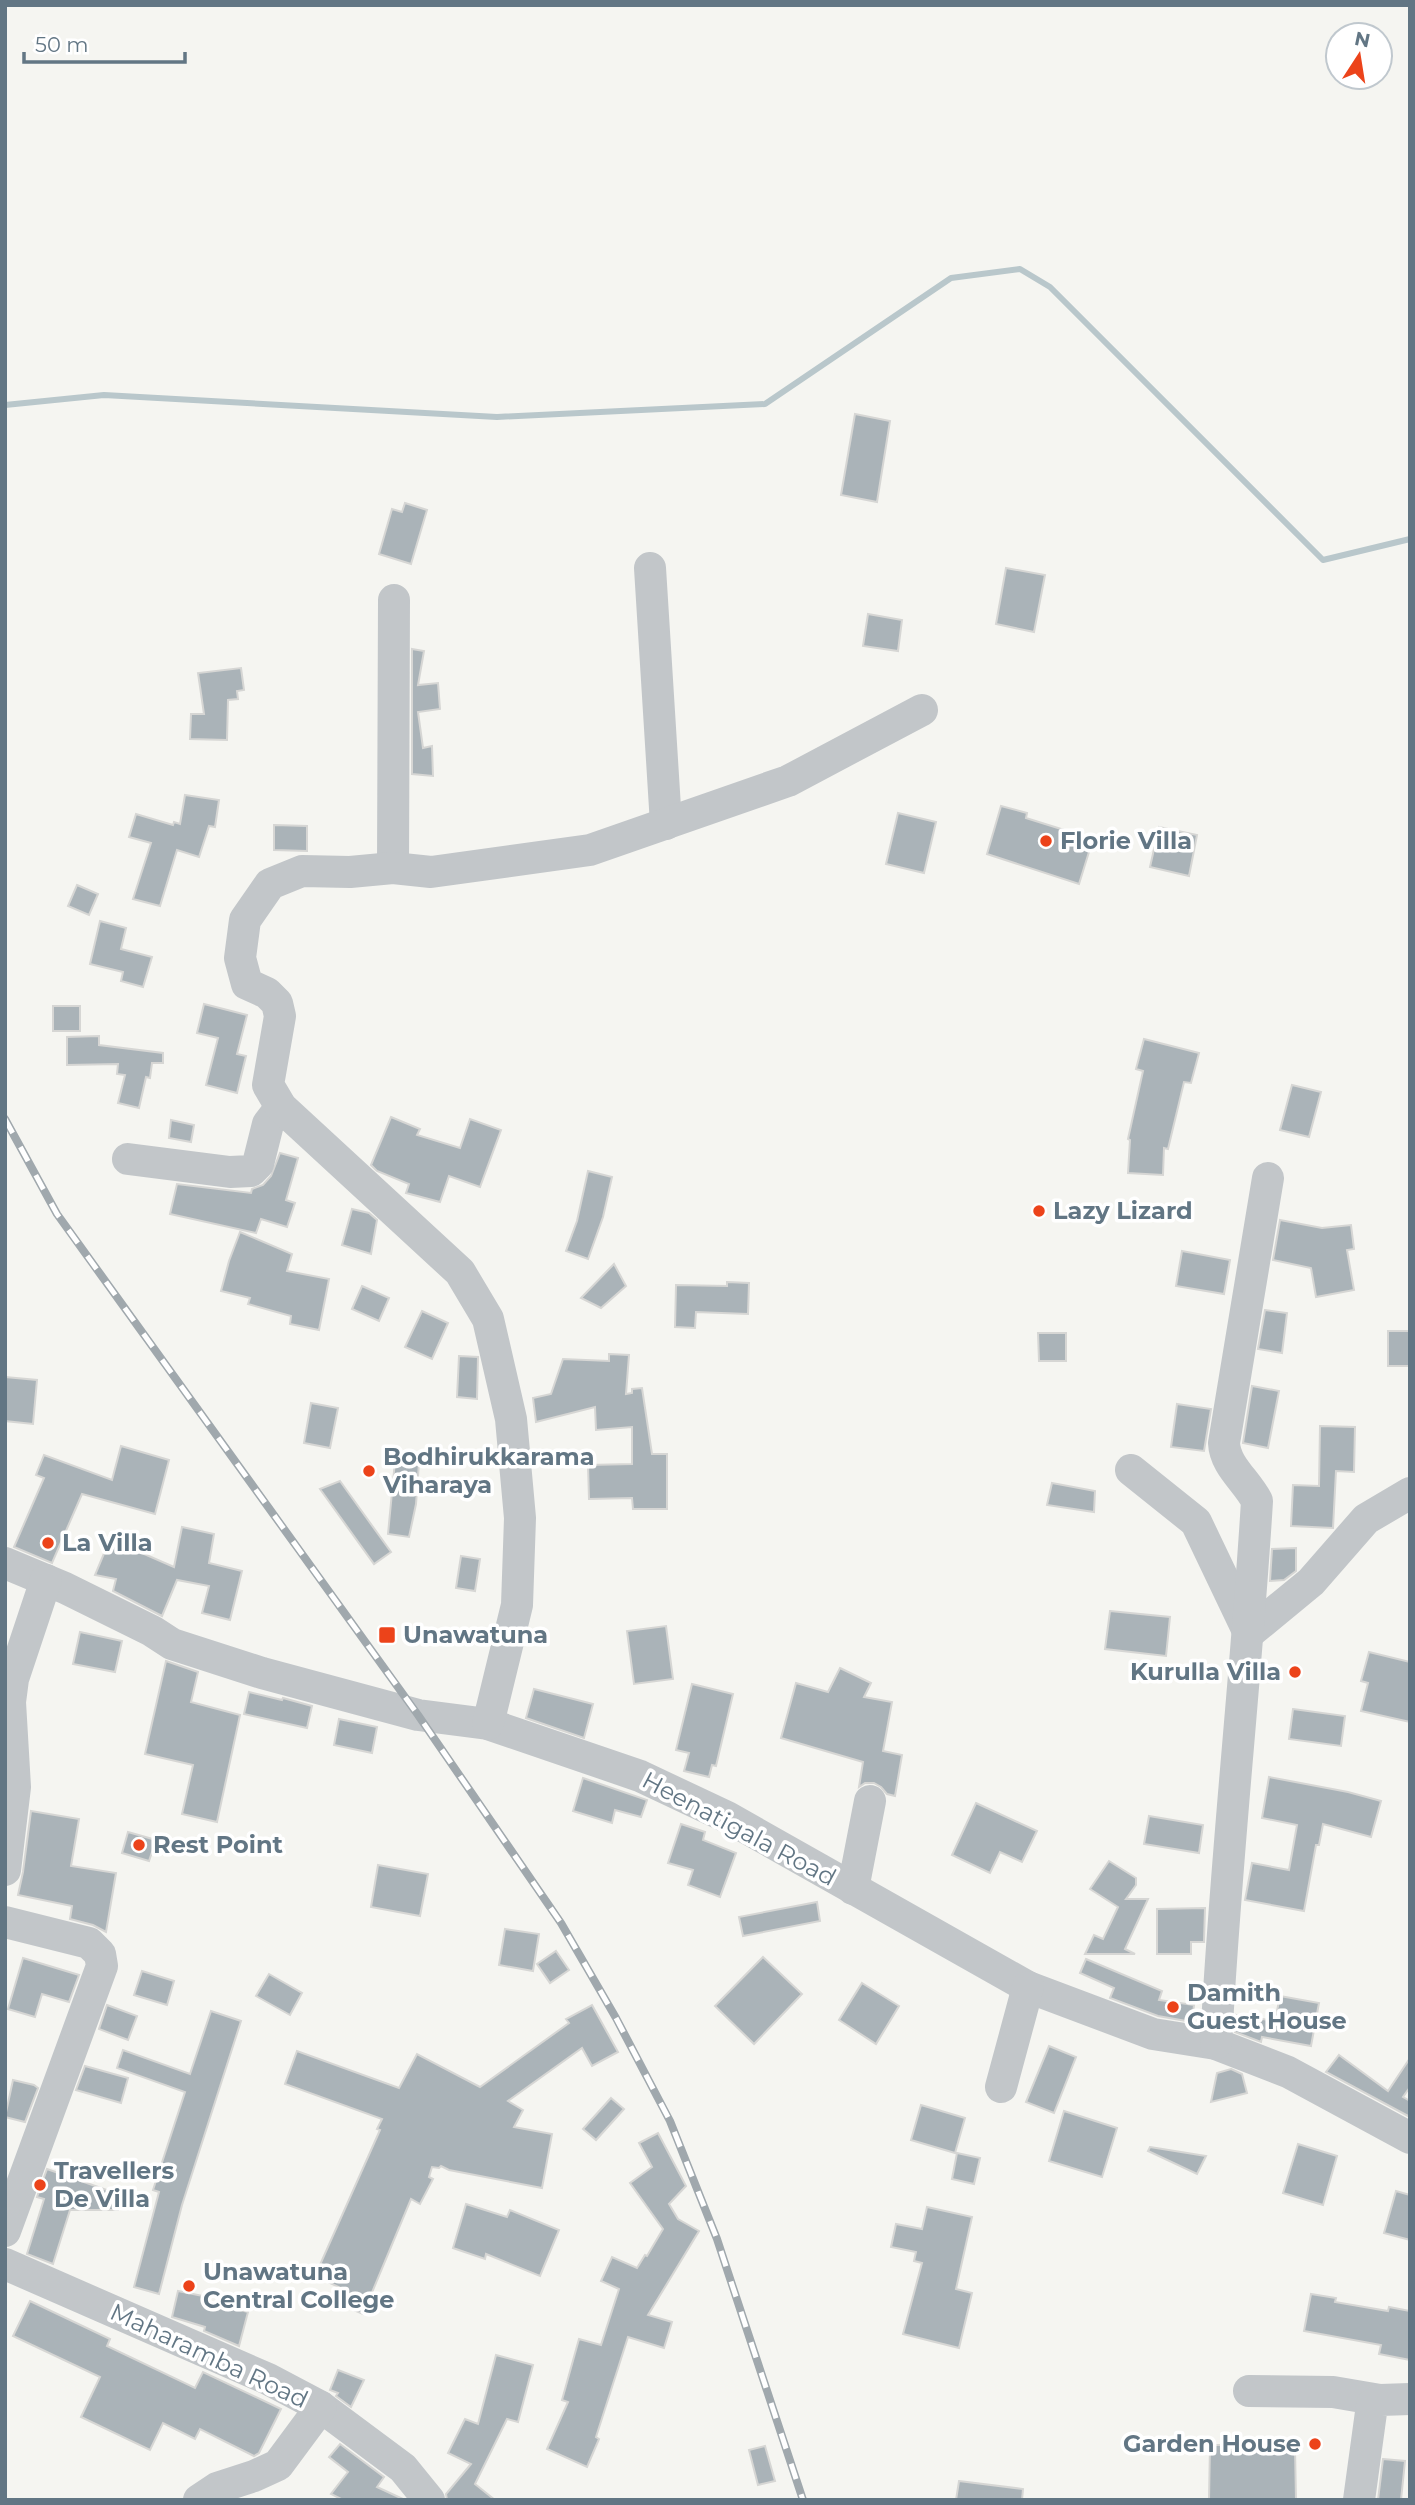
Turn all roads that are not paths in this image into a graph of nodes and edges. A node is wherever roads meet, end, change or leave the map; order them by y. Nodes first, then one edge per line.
1 (650, 568) dead end
2 (394, 600) dead end
3 (922, 710) dead end
4 (667, 824) junction
5 (393, 869) junction
6 (281, 1107) junction
7 (128, 1159) dead end
8 (1268, 1178) dead end
9 (1131, 1470) dead end
10 (1410, 1493) edge
11 (5, 1563) edge
12 (46, 1580) junction
13 (1249, 1633) junction
14 (488, 1724) junction
15 (870, 1801) dead end
16 (5, 1870) edge
17 (853, 1889) junction
18 (5, 1922) edge
19 (1028, 1987) junction
20 (1216, 2044) junction
21 (1001, 2087) dead end
22 (1410, 2138) edge
23 (5, 2231) edge
24 (5, 2263) edge
25 (1249, 2391) dead end
26 (1395, 2399) edge
27 (321, 2407) junction
28 (199, 2500) edge
29 (429, 2500) edge
30 (1359, 2500) edge

1 - 4 street
2 - 5 street
3 - 4 street
4 - 5 street
5 - 6 street
6 - 7 street
6 - 14 street
8 - 13 street
9 - 13 street
10 - 13 street
11 - 12 street, Heenatigala Road
12 - 14 street, Heenatigala Road
12 - 16 street
13 - 20 street
14 - 17 street, Heenatigala Road
15 - 17 street
17 - 19 street, Heenatigala Road
18 - 23 street
19 - 20 street, Heenatigala Road
19 - 21 street
20 - 22 street, Heenatigala Road
24 - 27 street, Maharamba Road
25 - 26 street
26 - 30 street
27 - 28 street
27 - 29 street, Maharamba Road

